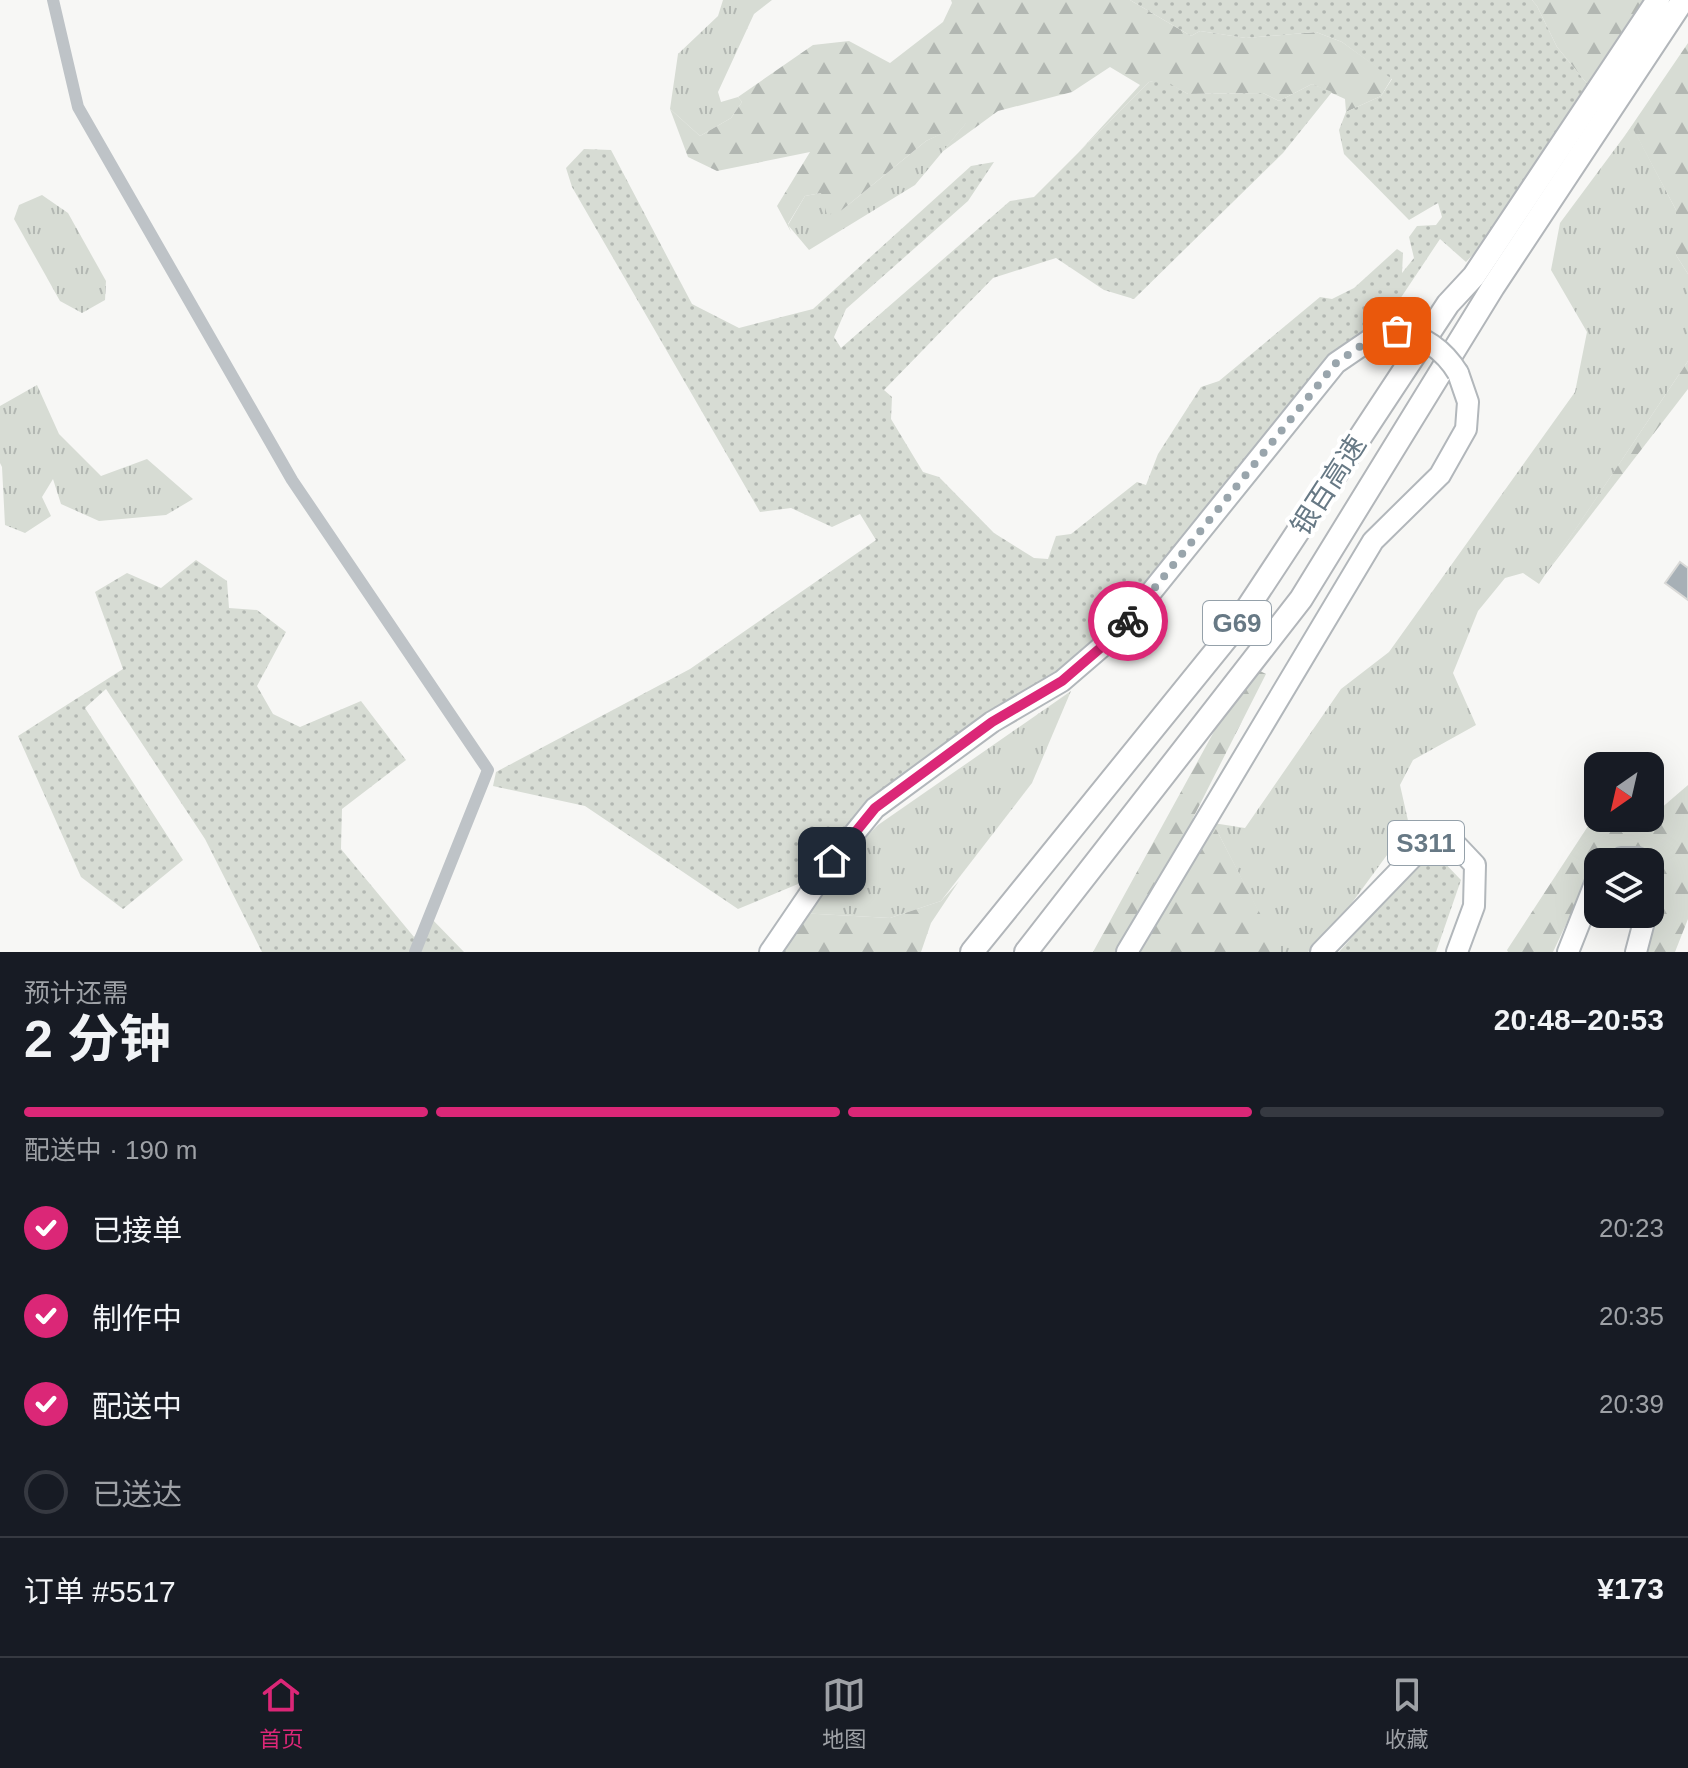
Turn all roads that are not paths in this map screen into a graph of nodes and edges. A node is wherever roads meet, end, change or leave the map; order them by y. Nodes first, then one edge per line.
1 (53, 0) edge
2 (1658, 0) edge
3 (1683, 0) edge
4 (1484, 281) junction
5 (1584, 911) edge
6 (1642, 928) edge
7 (415, 952) edge
8 (770, 952) edge
9 (972, 952) edge
10 (1026, 952) edge
11 (1127, 952) edge
12 (1321, 952) edge
13 (1457, 952) edge
14 (1568, 952) edge
15 (1636, 952) edge

1 - 7 street
2 - 4 highway, 银百高速 / G69
3 - 4 highway, 银百高速 / G69
4 - 9 highway, 银百高速 / G69
4 - 10 highway, 银百高速 / G69
5 - 14 main road
6 - 15 main road
8 - 11 main road, bridge
12 - 13 main road, S311

